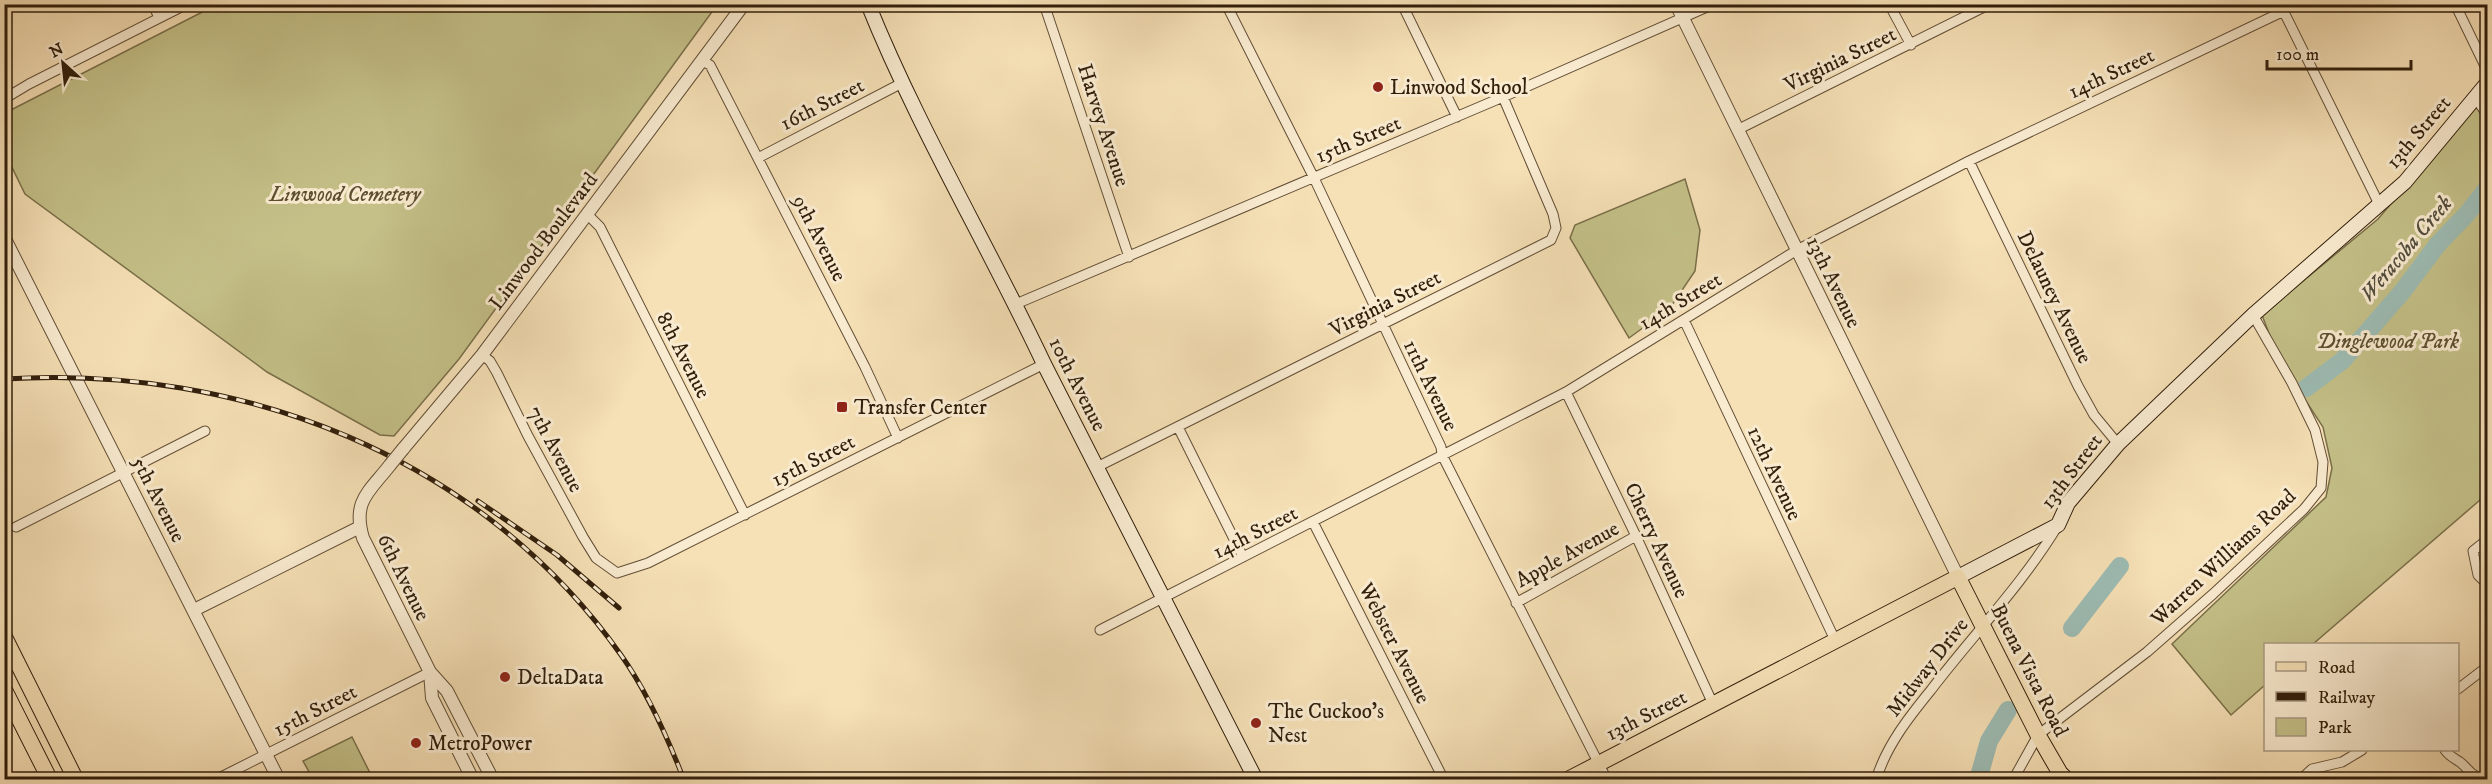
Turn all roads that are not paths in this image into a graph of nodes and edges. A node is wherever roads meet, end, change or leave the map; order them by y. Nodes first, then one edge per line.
1 (153, 4) edge
2 (187, 4) edge
3 (744, 4) edge
4 (1044, 4) edge
5 (1226, 4) edge
6 (1402, 4) edge
7 (1676, 4) edge
8 (1714, 4) edge
9 (1889, 4) edge
10 (1990, 4) edge
11 (2455, 4) edge
12 (872, 6) edge
13 (2282, 8) edge
14 (159, 18) junction
15 (1683, 19) junction
16 (1911, 45) junction
17 (702, 61) junction
18 (2487, 72) edge
19 (2487, 82) edge
20 (902, 83) junction
21 (1503, 97) junction
22 (2475, 97) junction
23 (4, 99) edge
24 (2487, 116) edge
25 (1457, 117) junction
26 (1737, 130) junction
27 (758, 158) junction
28 (1969, 161) junction
29 (1314, 178) junction
30 (2380, 206) junction
31 (587, 214) junction
32 (4, 237) edge
33 (1797, 250) junction
34 (1129, 257) junction
35 (1016, 304) junction
36 (2253, 315) junction
37 (1684, 320) junction
38 (1382, 324) junction
39 (482, 355) junction
40 (1044, 364) junction
41 (1566, 392) junction
42 (1178, 427) junction
43 (205, 431) dead end
44 (898, 438) junction
45 (2118, 444) junction
46 (1442, 455) junction
47 (1097, 467) junction
48 (124, 473) junction
49 (365, 496) joint
50 (745, 515) junction
51 (1313, 522) junction
52 (2058, 525) junction
53 (16, 527) dead end
54 (360, 527) junction
55 (1636, 536) junction
56 (2487, 539) edge
57 (1243, 557) junction
58 (599, 560) joint
59 (1958, 577) junction
60 (2487, 585) edge
61 (1163, 599) junction
62 (1516, 603) junction
63 (194, 610) junction
64 (1983, 625) junction
65 (1100, 630) dead end
66 (4, 636) edge
67 (1835, 640) junction
68 (2487, 666) edge
69 (430, 672) junction
70 (2459, 687) edge
71 (4, 689) edge
72 (1713, 704) junction
73 (2038, 735) junction
74 (2360, 751) edge
75 (2446, 751) edge
76 (266, 754) junction
77 (1598, 763) junction
78 (2063, 777) edge
79 (2487, 779) edge
80 (50, 780) edge
81 (76, 780) edge
82 (215, 780) edge
83 (279, 780) edge
84 (473, 780) edge
85 (493, 780) edge
86 (1256, 780) edge
87 (1444, 780) edge
88 (1567, 780) edge
89 (1606, 780) edge
90 (1876, 780) edge
91 (2013, 780) edge
92 (2300, 780) edge

1 - 14 street
2 - 14 street
3 - 17 street, Linwood Boulevard
4 - 34 street, Harvey Avenue
5 - 29 street, 11th Avenue
6 - 25 street
7 - 15 street, 13th Avenue
8 - 15 street, 15th Street
9 - 16 street
10 - 16 street, Virginia Street
11 - 18 street
12 - 20 main road, 10th Avenue
13 - 28 street, 14th Street
13 - 30 street
14 - 23 street
15 - 21 street, 15th Street
15 - 26 street, 13th Avenue
16 - 26 street, Virginia Street
17 - 27 street, 9th Avenue
17 - 31 street, Linwood Boulevard
19 - 22 main road, 13th Street
20 - 27 street, 16th Street
20 - 35 main road, 10th Avenue
21 - 25 street, 15th Street
21 - 38 street, Virginia Street
22 - 24 street
22 - 30 main road, 13th Street
25 - 29 street, 15th Street
26 - 33 street, 13th Avenue
27 - 44 street, 9th Avenue
28 - 33 street, 14th Street
28 - 45 street, Delauney Avenue
29 - 34 street, 15th Street
29 - 38 street, 11th Avenue
30 - 36 main road, 13th Street
31 - 39 street, Linwood Boulevard
31 - 50 street, 8th Avenue
32 - 48 street, 5th Avenue
33 - 37 street, 14th Street
33 - 59 street, 13th Avenue
34 - 35 street, 15th Street
35 - 40 main road, 10th Avenue
36 - 45 main road, 13th Street
36 - 73 street, Warren Williams Road
37 - 41 street, 14th Street
37 - 67 street, 12th Avenue
38 - 42 street, Virginia Street
38 - 46 street, 11th Avenue
39 - 49 street, Linwood Boulevard, bridge
39 - 58 street, 7th Avenue
40 - 44 street, 15th Street
40 - 47 main road, 10th Avenue
41 - 46 street, 14th Street
41 - 55 street, Cherry Avenue
42 - 47 street, Virginia Street
42 - 57 street
43 - 48 street
44 - 50 street, 15th Street
45 - 52 main road, 13th Street
46 - 51 street, 14th Street
46 - 62 street, 11th Avenue
47 - 61 main road, 10th Avenue
48 - 53 street
48 - 63 street, 5th Avenue
49 - 54 street, 6th Avenue
50 - 58 street, 15th Street
51 - 57 street, 14th Street
51 - 87 street, Webster Avenue
52 - 59 main road, 13th Street
52 - 64 street, Midway Drive
54 - 63 street
54 - 69 street, 6th Avenue
55 - 62 street, Apple Avenue
55 - 72 street, Cherry Avenue
56 - 60 street
57 - 61 street, 14th Street
59 - 64 main road, Buena Vista Road
59 - 67 main road, 13th Street
61 - 65 street, 14th Street
61 - 86 main road, 10th Avenue
62 - 77 street, 11th Avenue
63 - 76 street, 5th Avenue
64 - 73 main road, Buena Vista Road
64 - 90 street, Midway Drive
66 - 81 main road
67 - 72 main road, 13th Street
68 - 70 street
69 - 76 street, 15th Street
69 - 84 street, 6th Avenue
69 - 85 street, 6th Avenue
71 - 80 main road
72 - 77 main road, 13th Street
73 - 78 main road, Buena Vista Road
73 - 91 street, Warren Williams Road
74 - 92 street
75 - 79 street
76 - 82 street, 15th Street
76 - 83 street, 5th Avenue
77 - 88 main road, 13th Street
77 - 89 street, 11th Avenue

